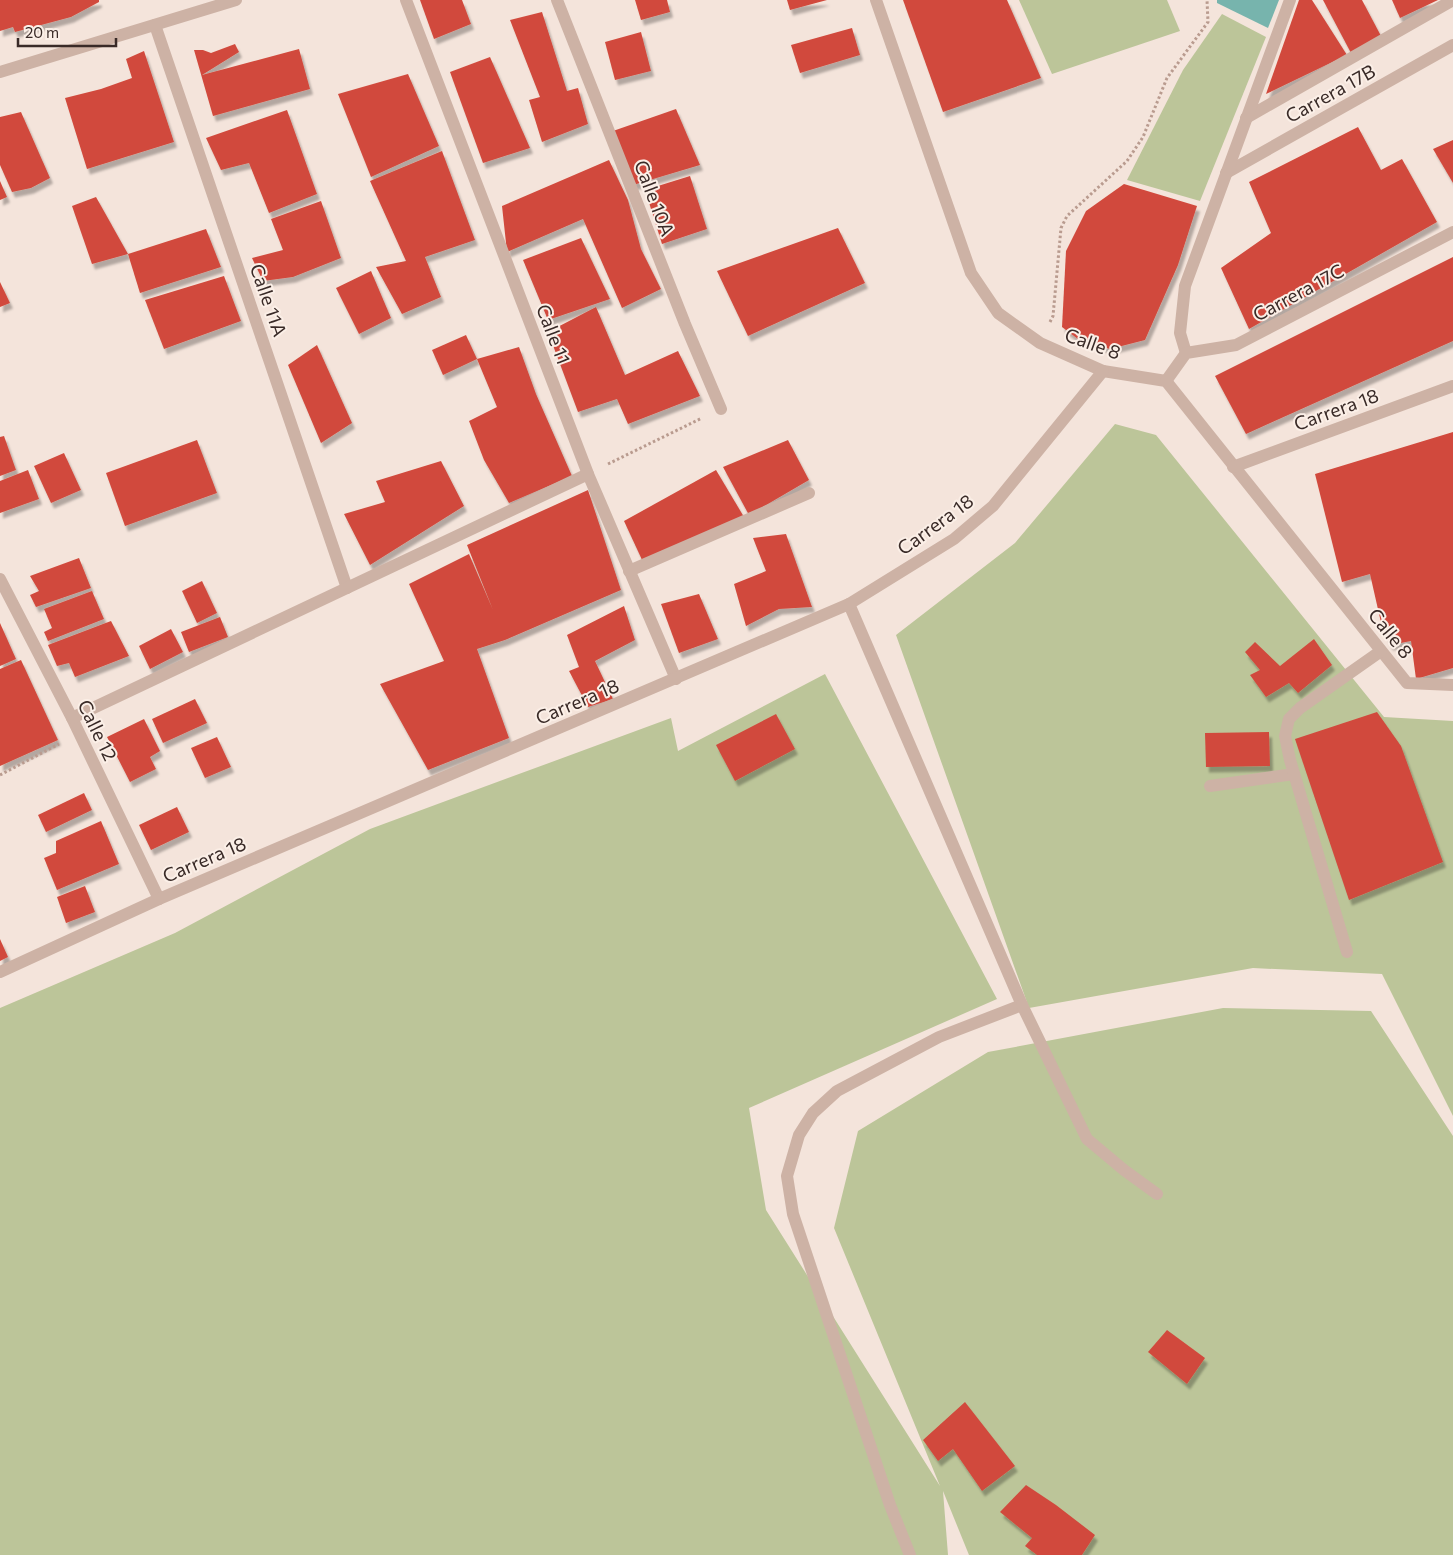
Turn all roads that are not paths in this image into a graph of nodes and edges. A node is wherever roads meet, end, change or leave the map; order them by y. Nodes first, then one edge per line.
1 (236, 0) edge
2 (406, 0) edge
3 (557, 0) edge
4 (876, 0) edge
5 (1290, 0) edge
6 (1453, 0) edge
7 (155, 25) junction
8 (1453, 45) edge
9 (0, 72) edge
10 (1246, 118) junction
11 (1226, 173) junction
12 (1453, 232) edge
13 (1186, 353) junction
14 (1104, 371) junction
15 (1166, 381) junction
16 (1453, 386) edge
17 (720, 409) road end
18 (1233, 467) junction
19 (588, 474) junction
20 (809, 493) dead end
21 (629, 571) junction
22 (0, 579) edge
23 (347, 588) junction
24 (849, 604) junction
25 (1381, 651) junction
26 (676, 679) junction
27 (1453, 685) edge
28 (72, 718) junction
29 (1294, 774) junction
30 (1210, 786) dead end
31 (159, 899) junction
32 (1347, 952) dead end
33 (0, 972) edge
34 (1022, 1005) junction
35 (1157, 1194) dead end
36 (910, 1555) edge

1 - 7 street
2 - 19 street, Calle 11
3 - 17 street, Calle 10A
4 - 14 street, Calle 8
5 - 10 street
6 - 10 street, Carrera 17B
7 - 9 street
7 - 23 street, Calle 11A
8 - 11 street, Carrera 17B
10 - 11 street
11 - 13 street
12 - 13 street, Carrera 17C
13 - 15 street
14 - 15 street, Calle 8
14 - 24 street, Carrera 18
15 - 18 street, Calle 8
16 - 18 street, Carrera 18
18 - 25 street, Calle 8
19 - 21 street, Calle 11
19 - 23 street
20 - 21 street
21 - 26 street, Calle 11
22 - 28 street, Calle 12
23 - 28 street
24 - 26 street, Carrera 18
24 - 34 street
25 - 27 street, Calle 8
25 - 29 street
26 - 31 street, Carrera 18
28 - 31 street, Calle 12
29 - 30 street
29 - 32 street
31 - 33 street, Carrera 18
34 - 35 street
34 - 36 street

